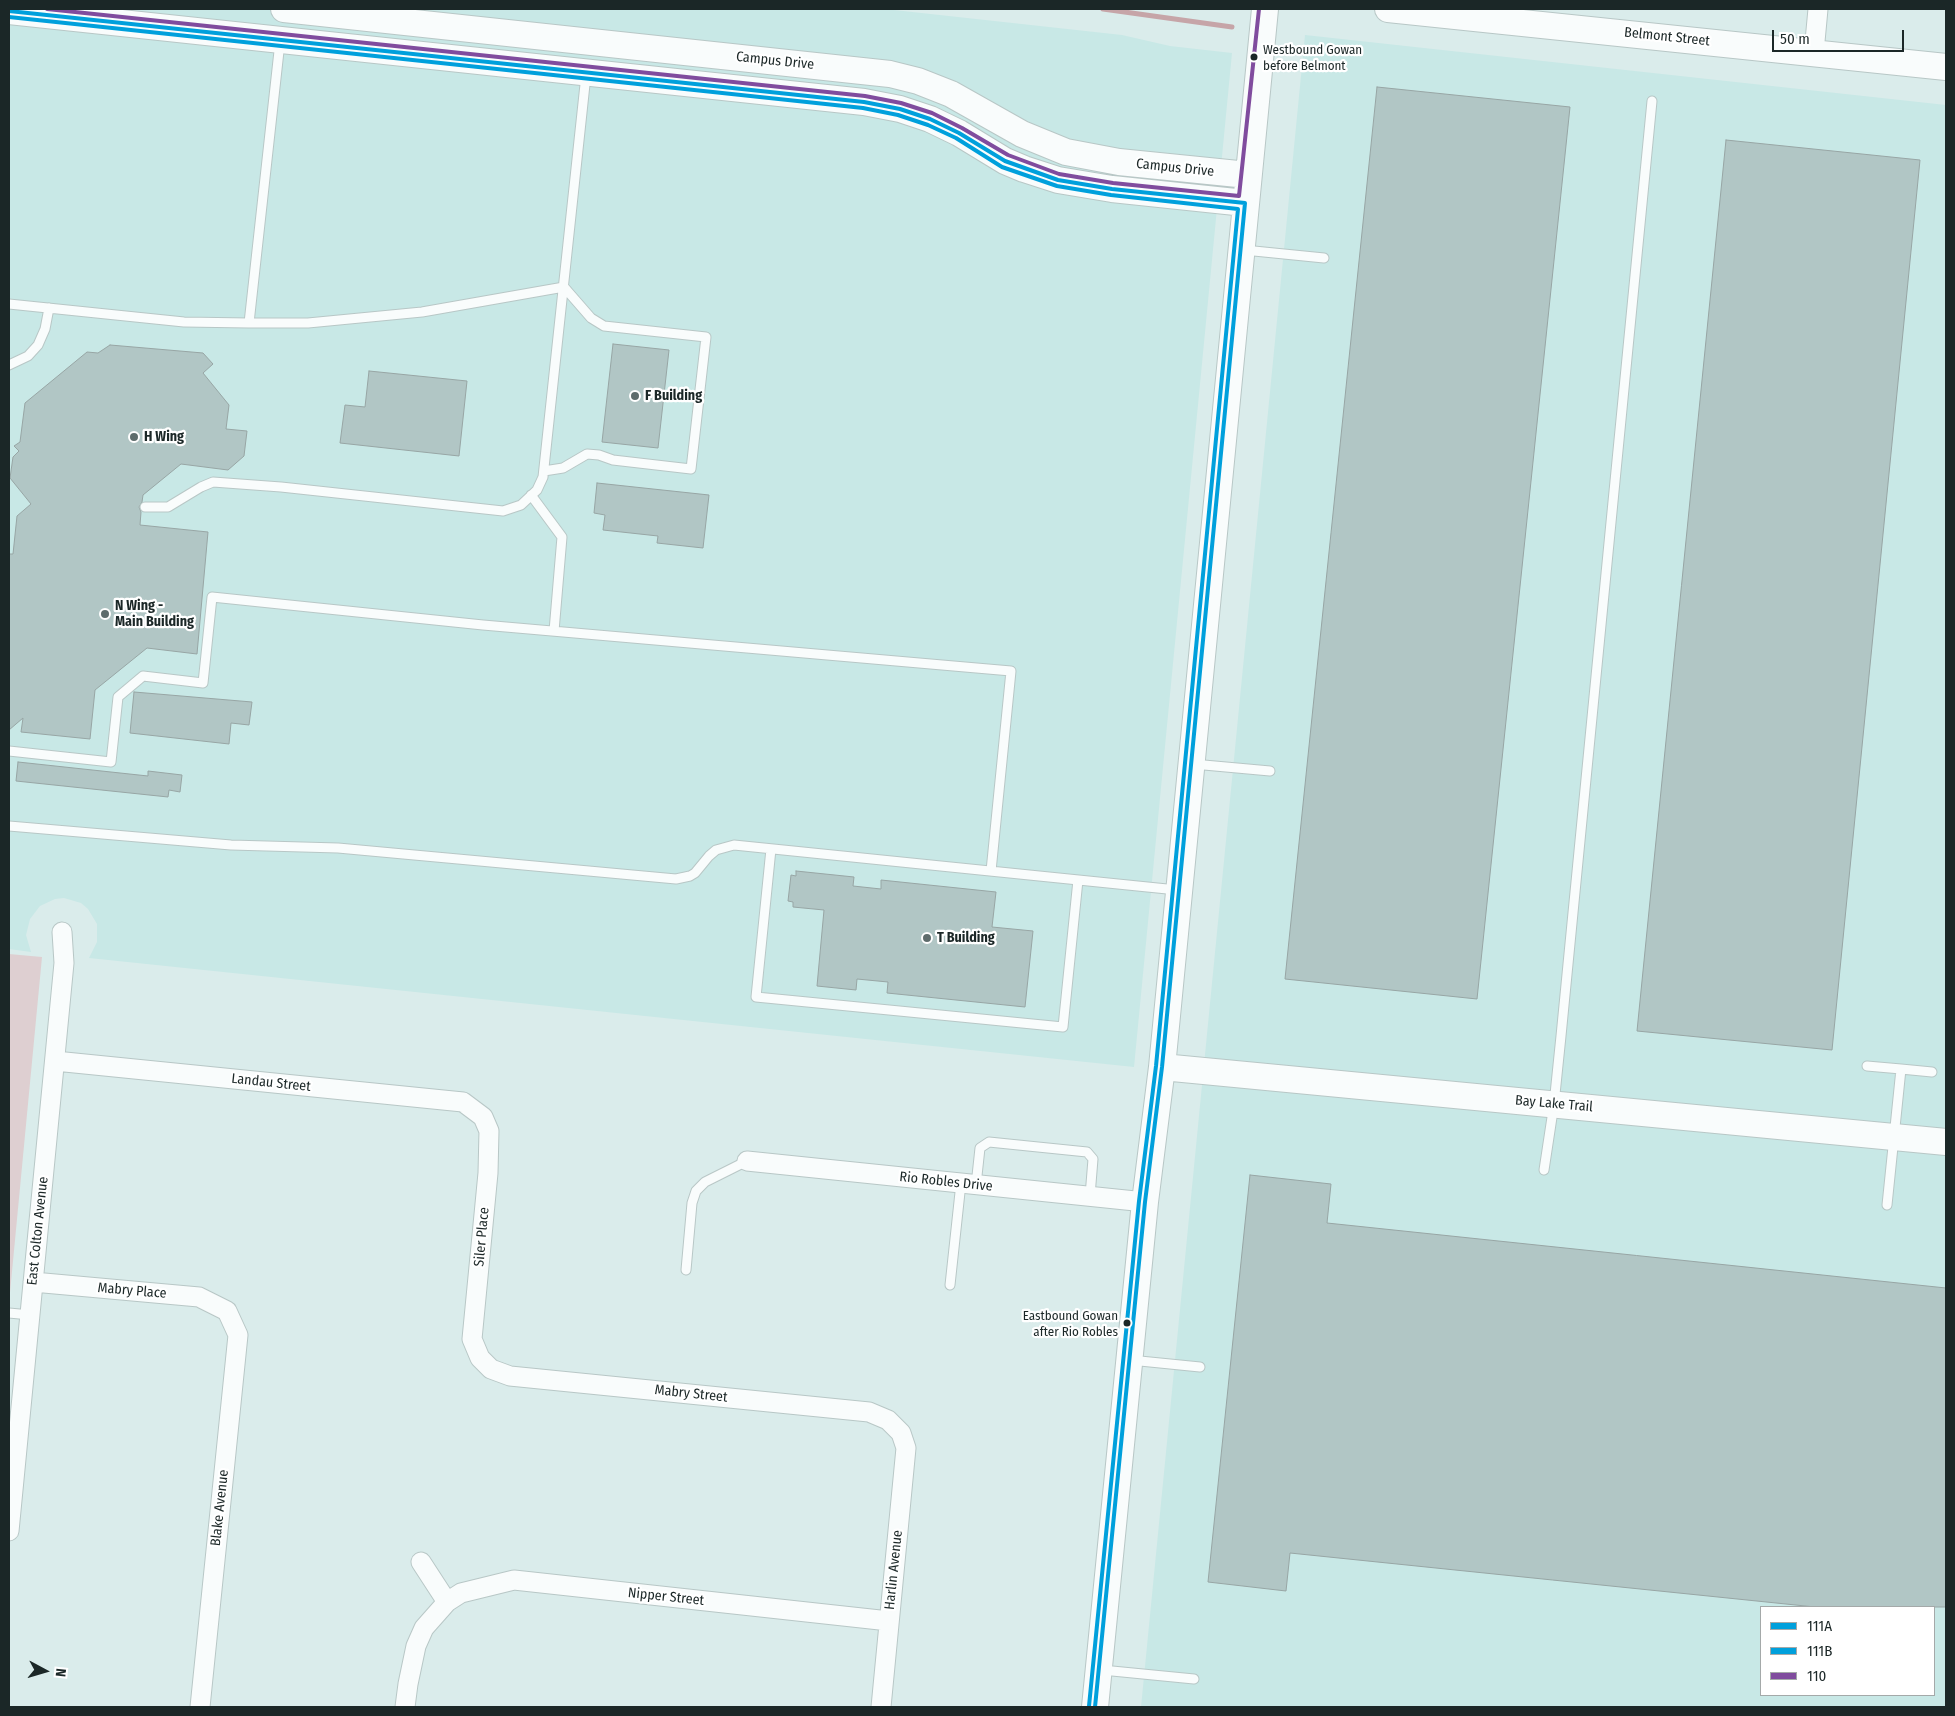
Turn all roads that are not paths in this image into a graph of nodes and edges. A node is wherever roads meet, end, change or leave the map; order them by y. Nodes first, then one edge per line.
1 (284, 9) edge
2 (1265, 9) edge
3 (1388, 9) edge
4 (1818, 9) edge
5 (9, 10) edge
6 (280, 40) junction
7 (590, 41) junction
8 (1814, 52) junction
9 (1946, 66) edge
10 (587, 72) junction
11 (1652, 101) dead end
12 (1248, 175) junction
13 (1245, 203) junction
14 (1240, 250) junction
15 (1324, 258) dead end
16 (564, 287) junction
17 (9, 304) edge
18 (49, 308) junction
19 (249, 324) junction
20 (9, 365) edge
21 (544, 471) junction
22 (531, 495) junction
23 (145, 507) dead end
24 (554, 631) junction
25 (9, 751) edge
26 (1191, 764) junction
27 (1270, 771) dead end
28 (9, 826) edge
29 (771, 849) junction
30 (991, 871) junction
31 (1078, 880) junction
32 (1178, 890) junction
33 (62, 932) dead end
34 (55, 1061) junction
35 (1867, 1066) dead end
36 (1162, 1067) junction
37 (1901, 1069) junction
38 (1932, 1072) dead end
39 (1554, 1104) junction
40 (483, 1117) joint
41 (1894, 1137) junction
42 (1946, 1142) edge
43 (747, 1161) joint
44 (1544, 1170) dead end
45 (969, 1184) junction
46 (1090, 1196) junction
47 (1145, 1202) junction
48 (1887, 1205) dead end
49 (686, 1270) dead end
50 (33, 1282) junction
51 (950, 1285) dead end
52 (227, 1311) joint
53 (9, 1313) edge
54 (30, 1316) junction
55 (480, 1358) joint
56 (1129, 1360) junction
57 (1200, 1367) dead end
58 (901, 1433) joint
59 (10, 1501) edge
60 (9, 1531) edge
61 (421, 1562) dead end
62 (447, 1602) junction
63 (889, 1621) junction
64 (1098, 1669) junction
65 (1194, 1679) dead end
66 (200, 1707) edge
67 (406, 1707) edge
68 (881, 1707) edge
69 (1094, 1707) edge

1 - 6 street
1 - 7 street, Campus Drive
2 - 12 street
3 - 8 street, Belmont Street
4 - 8 street
5 - 6 street, Campus Drive
6 - 10 street, Campus Drive
6 - 19 lane
7 - 10 street
7 - 12 street, Campus Drive
8 - 9 street, Belmont Street
10 - 13 street, Campus Drive
10 - 16 lane
11 - 39 lane
12 - 13 street
13 - 14 street
14 - 15 lane
14 - 26 street
16 - 19 lane
16 - 21 lane
16 - 21 lane
17 - 18 lane
18 - 19 lane
18 - 20 lane
21 - 22 lane
22 - 23 lane
22 - 24 lane
24 - 25 lane
24 - 30 lane
26 - 27 lane
26 - 32 street
28 - 29 lane
29 - 30 lane
29 - 31 lane
30 - 31 lane
31 - 32 lane
32 - 36 street
33 - 34 street, East Colton Avenue
34 - 40 street, Landau Street
34 - 50 street, East Colton Avenue
35 - 37 lane
36 - 39 street, Bay Lake Trail
36 - 47 street
37 - 38 lane
37 - 41 lane
39 - 41 street, Bay Lake Trail
39 - 44 lane
40 - 55 street, Siler Place
41 - 42 street, Bay Lake Trail
41 - 48 lane
43 - 45 street, Rio Robles Drive
43 - 49 lane
45 - 46 street, Rio Robles Drive
45 - 46 lane
45 - 51 lane
46 - 47 street, Rio Robles Drive
47 - 56 street
50 - 52 street, Mabry Place
50 - 54 street, East Colton Avenue
52 - 66 street, Blake Avenue
53 - 54 lane
54 - 59 street, East Colton Avenue
55 - 58 street, Mabry Street
56 - 57 lane
56 - 64 street
58 - 63 street, Harlin Avenue
59 - 60 street, East Colton Avenue
61 - 62 street
62 - 63 street, Nipper Street
62 - 67 street
63 - 68 street, Harlin Avenue
64 - 65 lane
64 - 69 street

